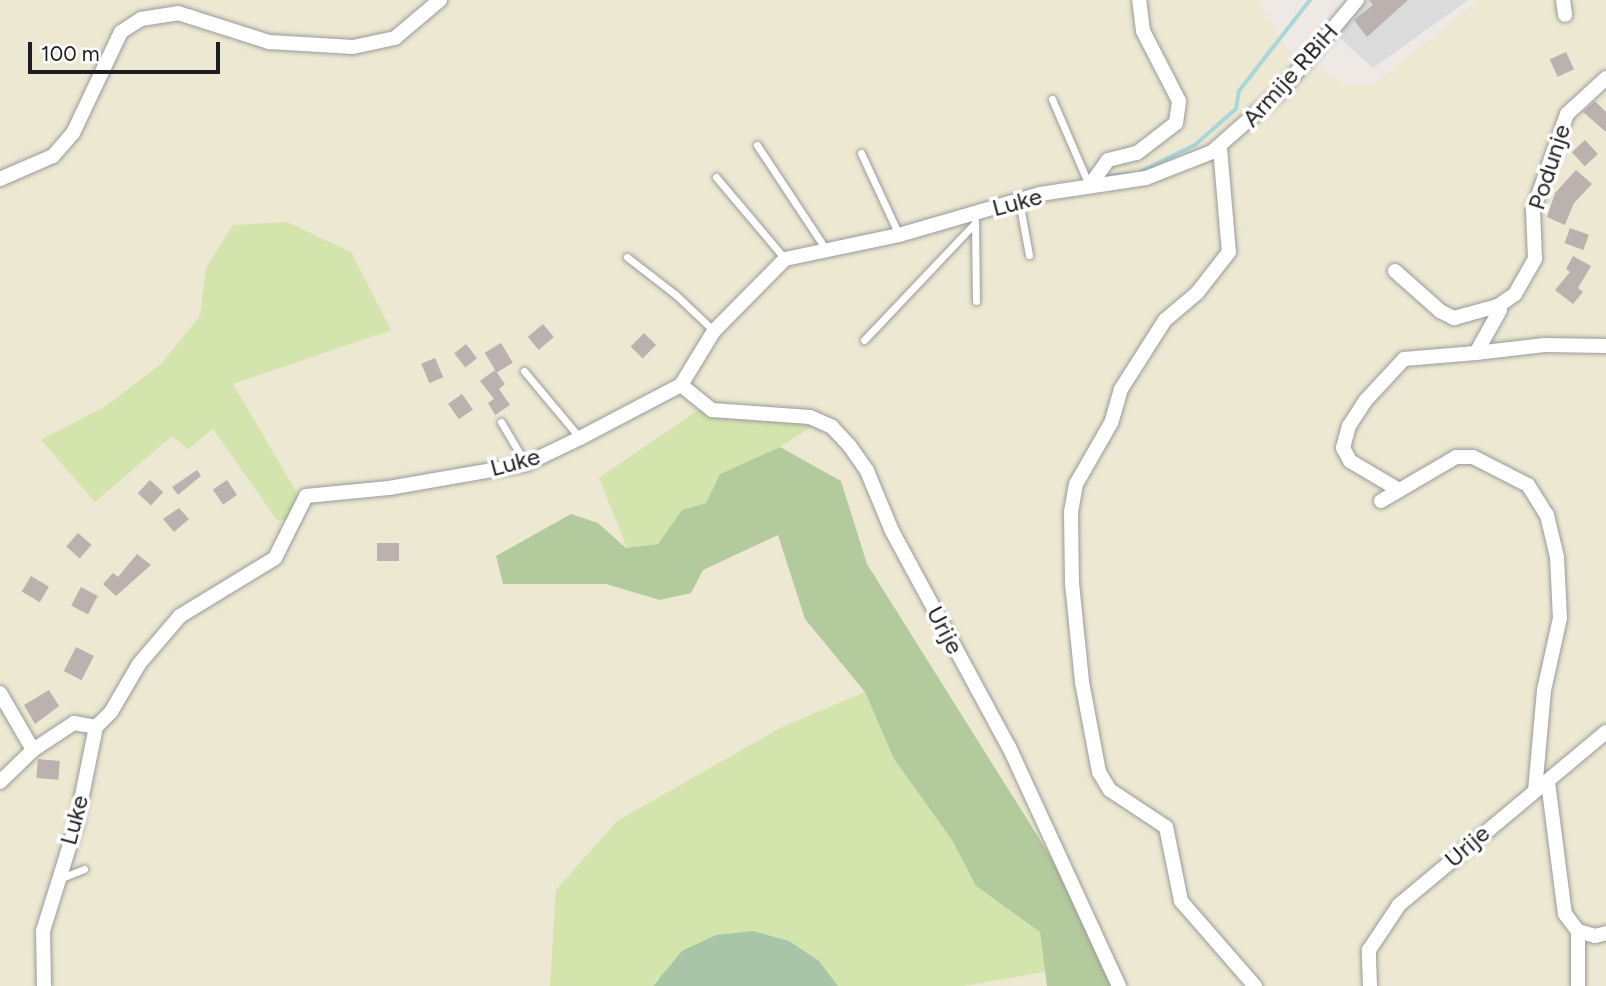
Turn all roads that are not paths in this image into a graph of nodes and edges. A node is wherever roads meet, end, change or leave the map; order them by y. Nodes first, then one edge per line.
1 (440, 0) edge
2 (1139, 0) edge
3 (1357, 0) edge
4 (1606, 79) edge
5 (1052, 99) dead end
6 (757, 145) dead end
7 (1220, 148) junction
8 (861, 153) dead end
9 (716, 177) dead end
10 (0, 179) edge
11 (1090, 185) junction
12 (1019, 201) junction
13 (975, 218) junction
14 (899, 235) junction
15 (825, 248) junction
16 (1029, 255) dead end
17 (627, 257) dead end
18 (785, 259) junction
19 (1395, 271) dead end
20 (976, 301) dead end
21 (1499, 306) junction
22 (713, 331) junction
23 (864, 340) dead end
24 (1606, 346) edge
25 (1476, 353) junction
26 (524, 372) dead end
27 (681, 385) junction
28 (501, 422) dead end
29 (580, 438) junction
30 (526, 464) junction
31 (1399, 490) junction
32 (1381, 501) dead end
33 (0, 693) edge
34 (96, 727) junction
35 (1606, 732) edge
36 (33, 750) junction
37 (0, 782) edge
38 (1541, 786) junction
39 (84, 869) dead end
40 (57, 880) junction
41 (1578, 931) junction
42 (1606, 933) edge
43 (44, 986) edge
44 (1119, 986) edge
45 (1255, 986) edge
46 (1370, 986) edge
47 (1578, 986) edge

1 - 10 street
2 - 11 street
3 - 7 street, Armije RBiH
4 - 21 street, Podunje
5 - 11 lane
6 - 15 lane
7 - 11 street, Luke
7 - 45 street
8 - 14 lane
9 - 18 lane
11 - 12 street, Luke
12 - 13 street, Luke
12 - 16 lane
13 - 14 street, Luke
13 - 20 lane
13 - 23 lane
14 - 15 street, Luke
15 - 18 street, Luke
17 - 22 lane
18 - 22 street, Luke
19 - 21 street
21 - 25 street, Podunje
22 - 27 street, Luke
24 - 25 street
25 - 31 street
26 - 29 lane
27 - 29 street, Luke
27 - 44 street, Urije
28 - 30 lane
29 - 30 street, Luke
30 - 34 street, Luke
31 - 32 street
31 - 38 street
33 - 36 street
34 - 36 street
34 - 40 street, Luke
35 - 38 street, Urije
36 - 37 street
38 - 41 street
38 - 46 street, Urije
39 - 40 lane
40 - 43 street, Luke
41 - 42 street
41 - 47 street

